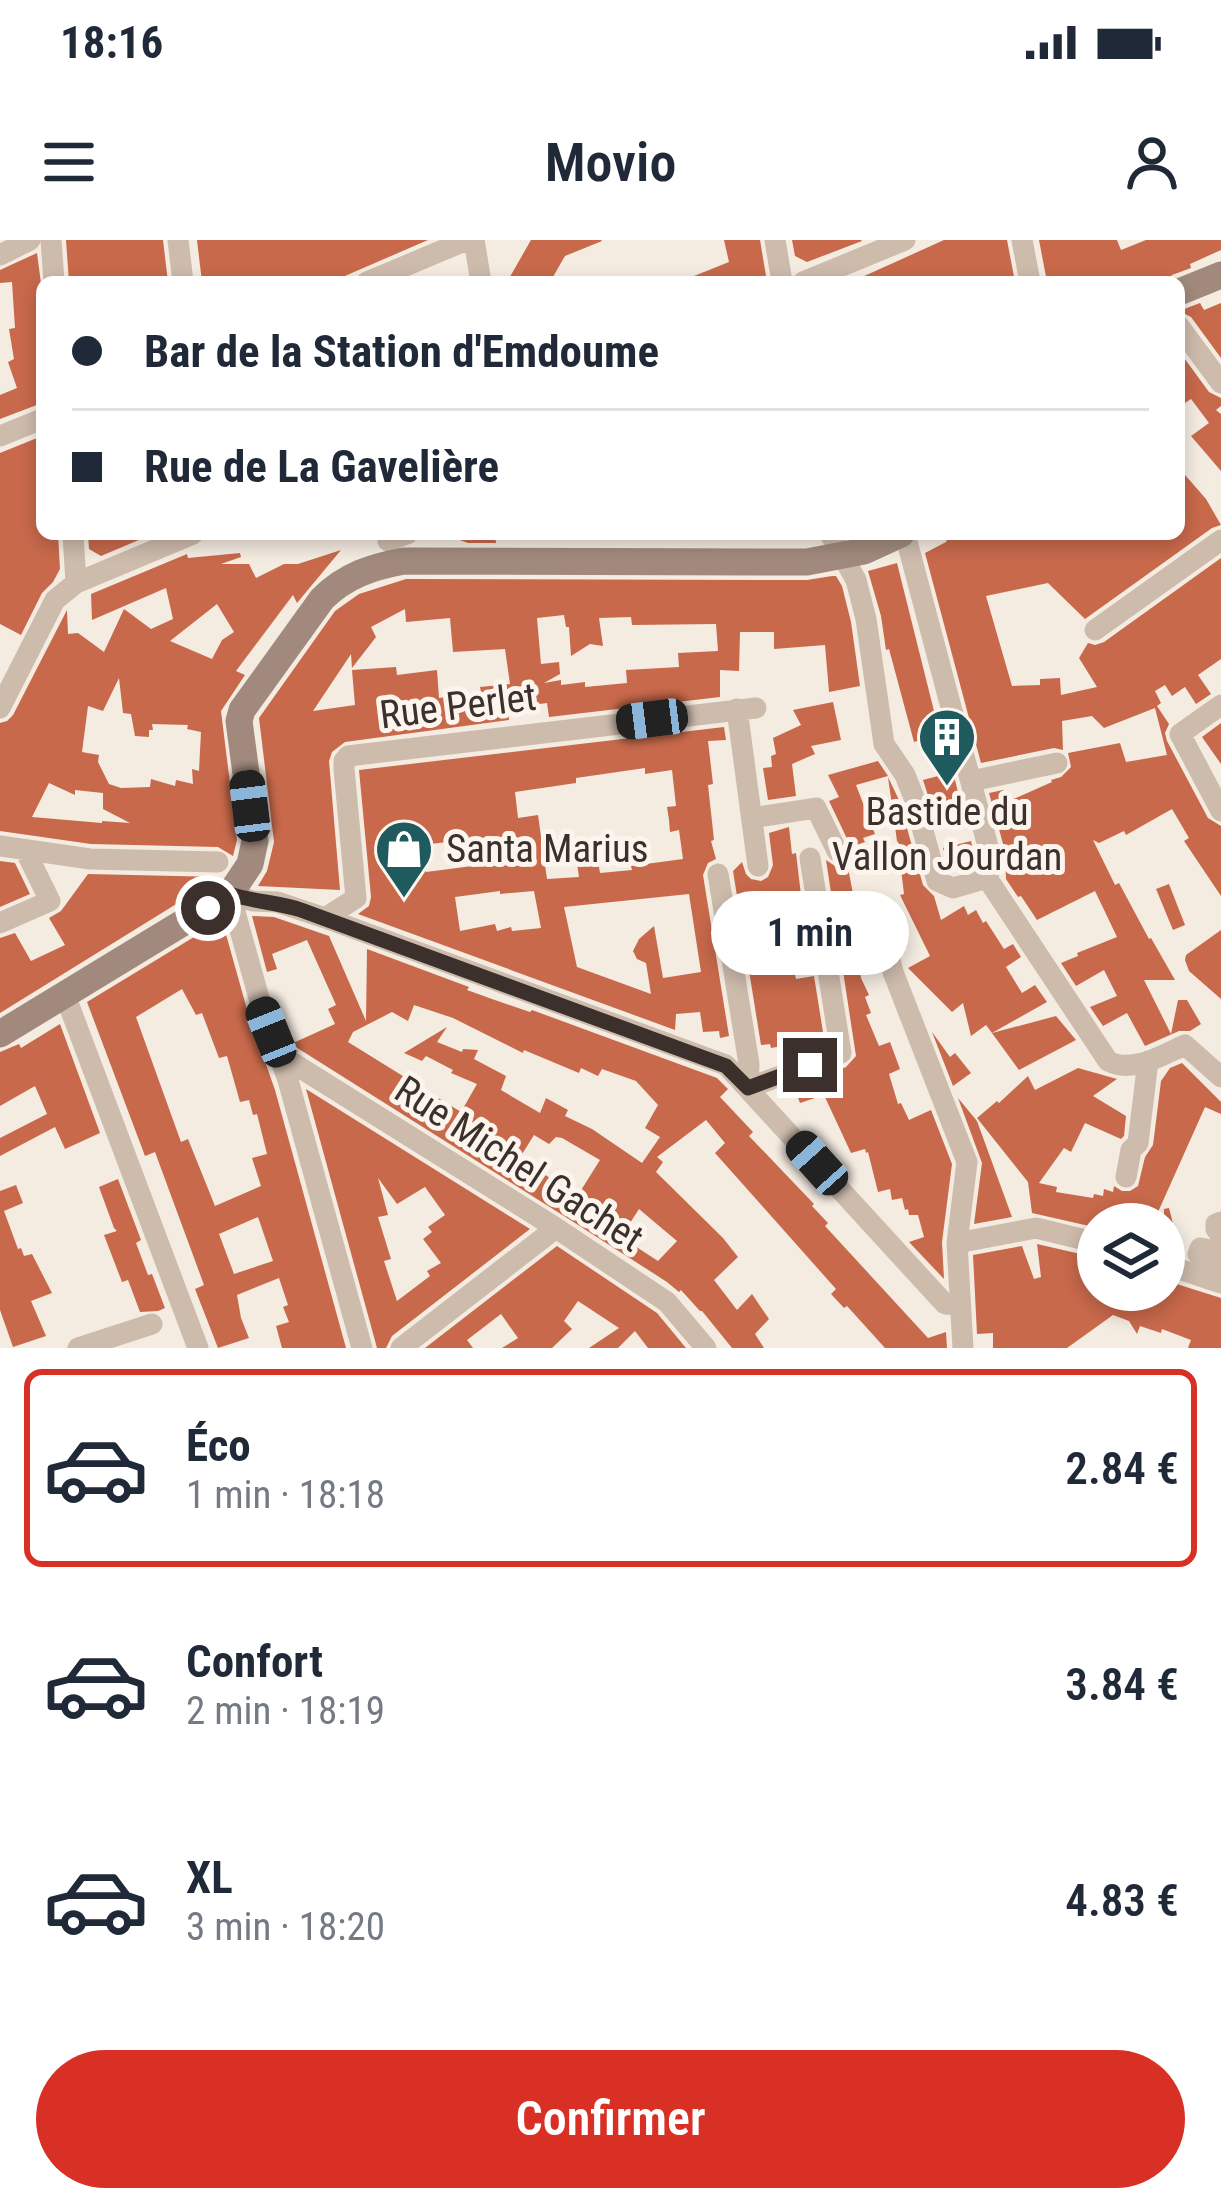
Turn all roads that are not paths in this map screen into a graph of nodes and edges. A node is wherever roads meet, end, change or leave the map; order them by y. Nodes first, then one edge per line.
1 (30, 240) edge
2 (51, 240) edge
3 (178, 240) edge
4 (471, 240) edge
5 (775, 240) edge
6 (905, 240) edge
7 (1022, 240) edge
8 (0, 256) edge
9 (1221, 275) edge
10 (54, 276) edge
11 (182, 276) edge
12 (382, 276) edge
13 (480, 276) edge
14 (781, 276) edge
15 (817, 276) edge
16 (1029, 276) edge
17 (1185, 290) edge
18 (1185, 334) edge
19 (1221, 383) edge
20 (36, 421) edge
21 (0, 436) edge
22 (73, 540) edge
23 (179, 540) edge
24 (889, 540) edge
25 (905, 540) edge
26 (1221, 540) edge
27 (836, 545) edge
28 (76, 583) junction
29 (1095, 630) dead end
30 (1221, 704) edge
31 (0, 708) edge
32 (1057, 764) dead end
33 (971, 782) junction
34 (1221, 811) edge
35 (752, 818) junction
36 (0, 846) edge
37 (25, 850) junction
38 (837, 851) dead end
39 (810, 858) dead end
40 (218, 862) dead end
41 (758, 866) dead end
42 (718, 874) dead end
43 (987, 878) junction
44 (230, 894) junction
45 (325, 918) junction
46 (881, 921) dead end
47 (0, 923) edge
48 (65, 995) junction
49 (0, 1034) edge
50 (280, 1054) junction
51 (1148, 1061) junction
52 (1221, 1077) edge
53 (748, 1088) junction
54 (1126, 1178) dead end
55 (1221, 1222) edge
56 (556, 1228) junction
57 (1221, 1235) edge
58 (1077, 1238) edge
59 (958, 1243) junction
60 (1221, 1252) edge
61 (1221, 1265) edge
62 (1185, 1271) edge
63 (1221, 1283) edge
64 (961, 1305) junction
65 (152, 1324) dead end
66 (78, 1348) edge
67 (199, 1348) edge
68 (362, 1348) edge
69 (401, 1348) edge
70 (706, 1348) edge
71 (963, 1348) edge

1 - 8 street
2 - 10 street
3 - 11 street
4 - 12 street
4 - 13 street
5 - 14 street
6 - 15 street
7 - 16 street
9 - 17 street
18 - 19 street
20 - 21 street
22 - 28 street
23 - 28 street
24 - 27 street
25 - 33 street
26 - 29 street
27 - 43 street
27 - 44 street
28 - 31 street
30 - 34 street
32 - 33 street
33 - 43 street
35 - 38 street
35 - 41 street
35 - 45 street, Rue Perlet
36 - 37 street
37 - 40 street
37 - 47 street
39 - 53 street
42 - 53 street
43 - 51 street
44 - 45 street
44 - 48 street
44 - 50 street
45 - 53 street
46 - 59 street
48 - 49 street
48 - 67 street
50 - 56 street, Rue Michel Gachet
50 - 68 street
51 - 52 street
51 - 54 street
53 - 64 street
55 - 57 street
56 - 69 street
56 - 70 street, Rue Michel Gachet
58 - 59 street
59 - 64 street
60 - 61 street
62 - 63 street
64 - 71 street
65 - 66 street

